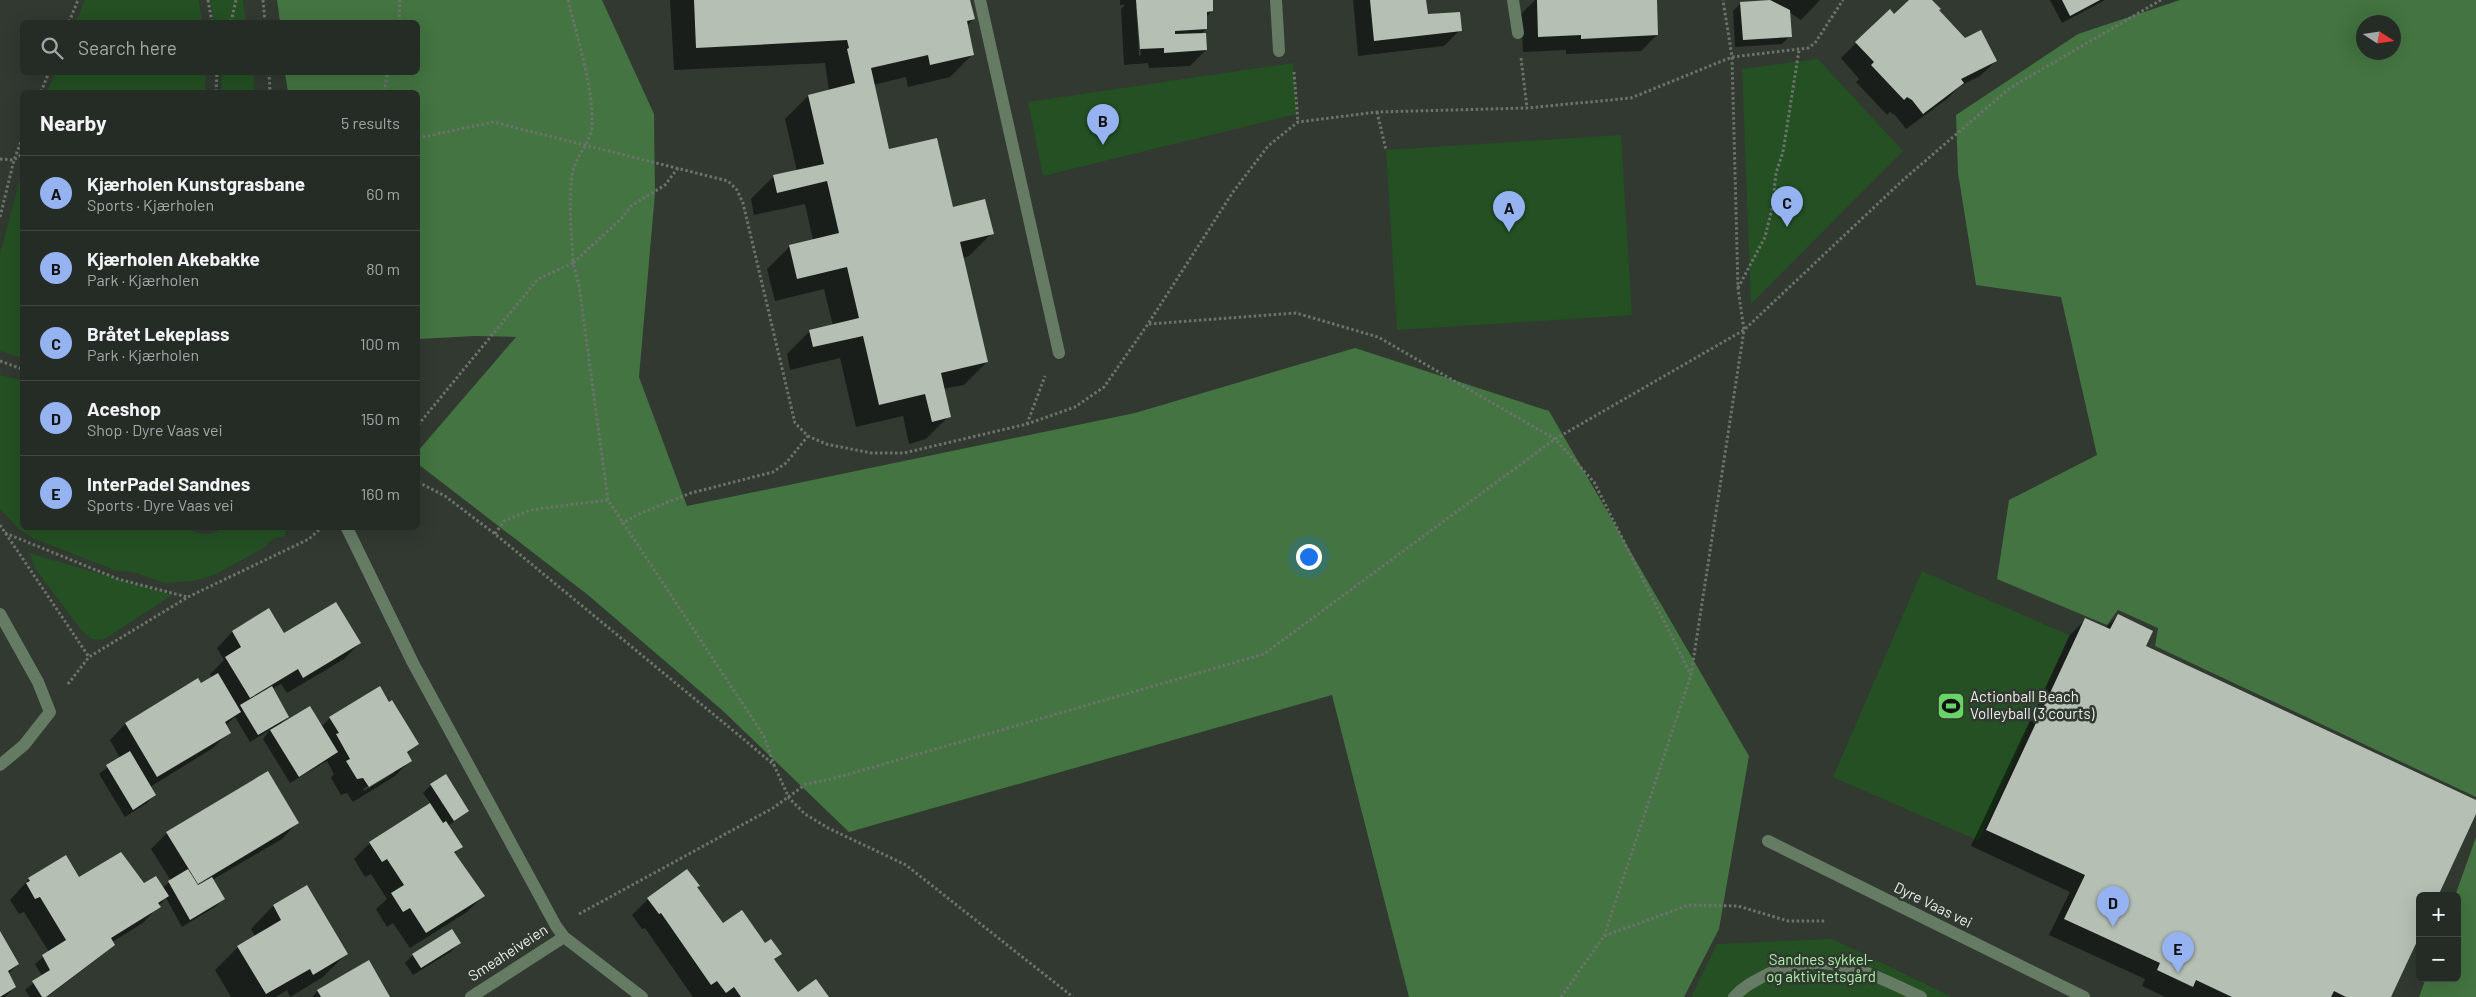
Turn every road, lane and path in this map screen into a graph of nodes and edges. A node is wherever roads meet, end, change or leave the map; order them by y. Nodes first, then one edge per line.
1 (78, 0) edge
2 (208, 0) edge
3 (236, 0) edge
4 (263, 0) edge
5 (400, 0) edge
6 (568, 0) edge
7 (980, 0) edge
8 (1276, 0) edge
9 (1513, 0) edge
10 (1723, 0) edge
11 (1843, 0) edge
12 (2161, 0) edge
13 (70, 20) edge
14 (212, 20) edge
15 (231, 20) edge
16 (265, 20) edge
17 (399, 20) edge
18 (1518, 33) joint
19 (1799, 50) junction
20 (1280, 51) joint
21 (1732, 57) junction
22 (48, 75) edge
23 (217, 75) edge
24 (269, 75) edge
25 (387, 75) edge
26 (42, 90) edge
27 (216, 90) edge
28 (270, 90) edge
29 (384, 90) edge
30 (1527, 108) junction
31 (1377, 112) junction
32 (1298, 122) junction
33 (420, 138) edge
34 (20, 145) edge
35 (586, 145) junction
36 (1386, 150) dead end
37 (20, 156) edge
38 (0, 159) edge
39 (14, 160) junction
40 (678, 168) junction
41 (0, 217) edge
42 (573, 263) junction
43 (1738, 288) junction
44 (1148, 324) junction
45 (1744, 330) junction
46 (1058, 353) joint
47 (0, 361) edge
48 (20, 367) edge
49 (420, 423) edge
50 (1027, 424) junction
51 (808, 436) junction
52 (1555, 439) junction
53 (420, 483) edge
54 (608, 500) junction
55 (621, 524) junction
56 (0, 526) edge
57 (320, 530) edge
58 (348, 530) edge
59 (4, 532) junction
60 (495, 534) junction
61 (188, 597) junction
62 (0, 614) edge
63 (1691, 675) junction
64 (0, 765) edge
65 (774, 765) junction
66 (789, 798) junction
67 (1768, 841) dead end
68 (1826, 921) dead end
69 (556, 926) junction
70 (1604, 936) junction
71 (564, 937) junction
72 (471, 997) edge
73 (642, 997) edge
74 (1073, 997) edge
75 (1561, 997) edge
76 (1734, 997) edge
77 (1920, 997) edge
78 (2084, 997) edge

1 - 13 path
2 - 14 path
3 - 15 path
4 - 16 path
5 - 17 path
6 - 35 path
7 - 46 street
8 - 20 street
9 - 18 street
10 - 21 path
11 - 19 path
12 - 45 path
18 - 30 path
19 - 21 path
19 - 43 path
20 - 32 path
21 - 30 path
21 - 43 path
22 - 26 path
23 - 27 path
24 - 28 path
25 - 29 path
30 - 31 path
31 - 32 path
31 - 36 path
32 - 44 path
33 - 35 path
34 - 39 path
35 - 40 path
35 - 42 path
37 - 39 path
38 - 39 path
39 - 41 path
40 - 42 path
40 - 51 path
42 - 49 path
42 - 54 path
43 - 45 path
44 - 50 path
44 - 52 path
45 - 52 path
45 - 63 path
46 - 50 path
47 - 48 path
50 - 51 path
51 - 55 path
52 - 63 path
52 - 66 path
53 - 60 path
54 - 55 path
54 - 60 path
55 - 65 path
56 - 59 path
57 - 61 path
58 - 69 street
59 - 61 path
59 - 61 path
60 - 65 path
62 - 64 street
63 - 70 path
65 - 66 path
66 - 69 path
66 - 74 path
67 - 78 street, Dyre Vaas vei
68 - 70 path
69 - 71 street
70 - 75 path
71 - 72 street, Smeaheiveien
71 - 73 street
76 - 77 street

